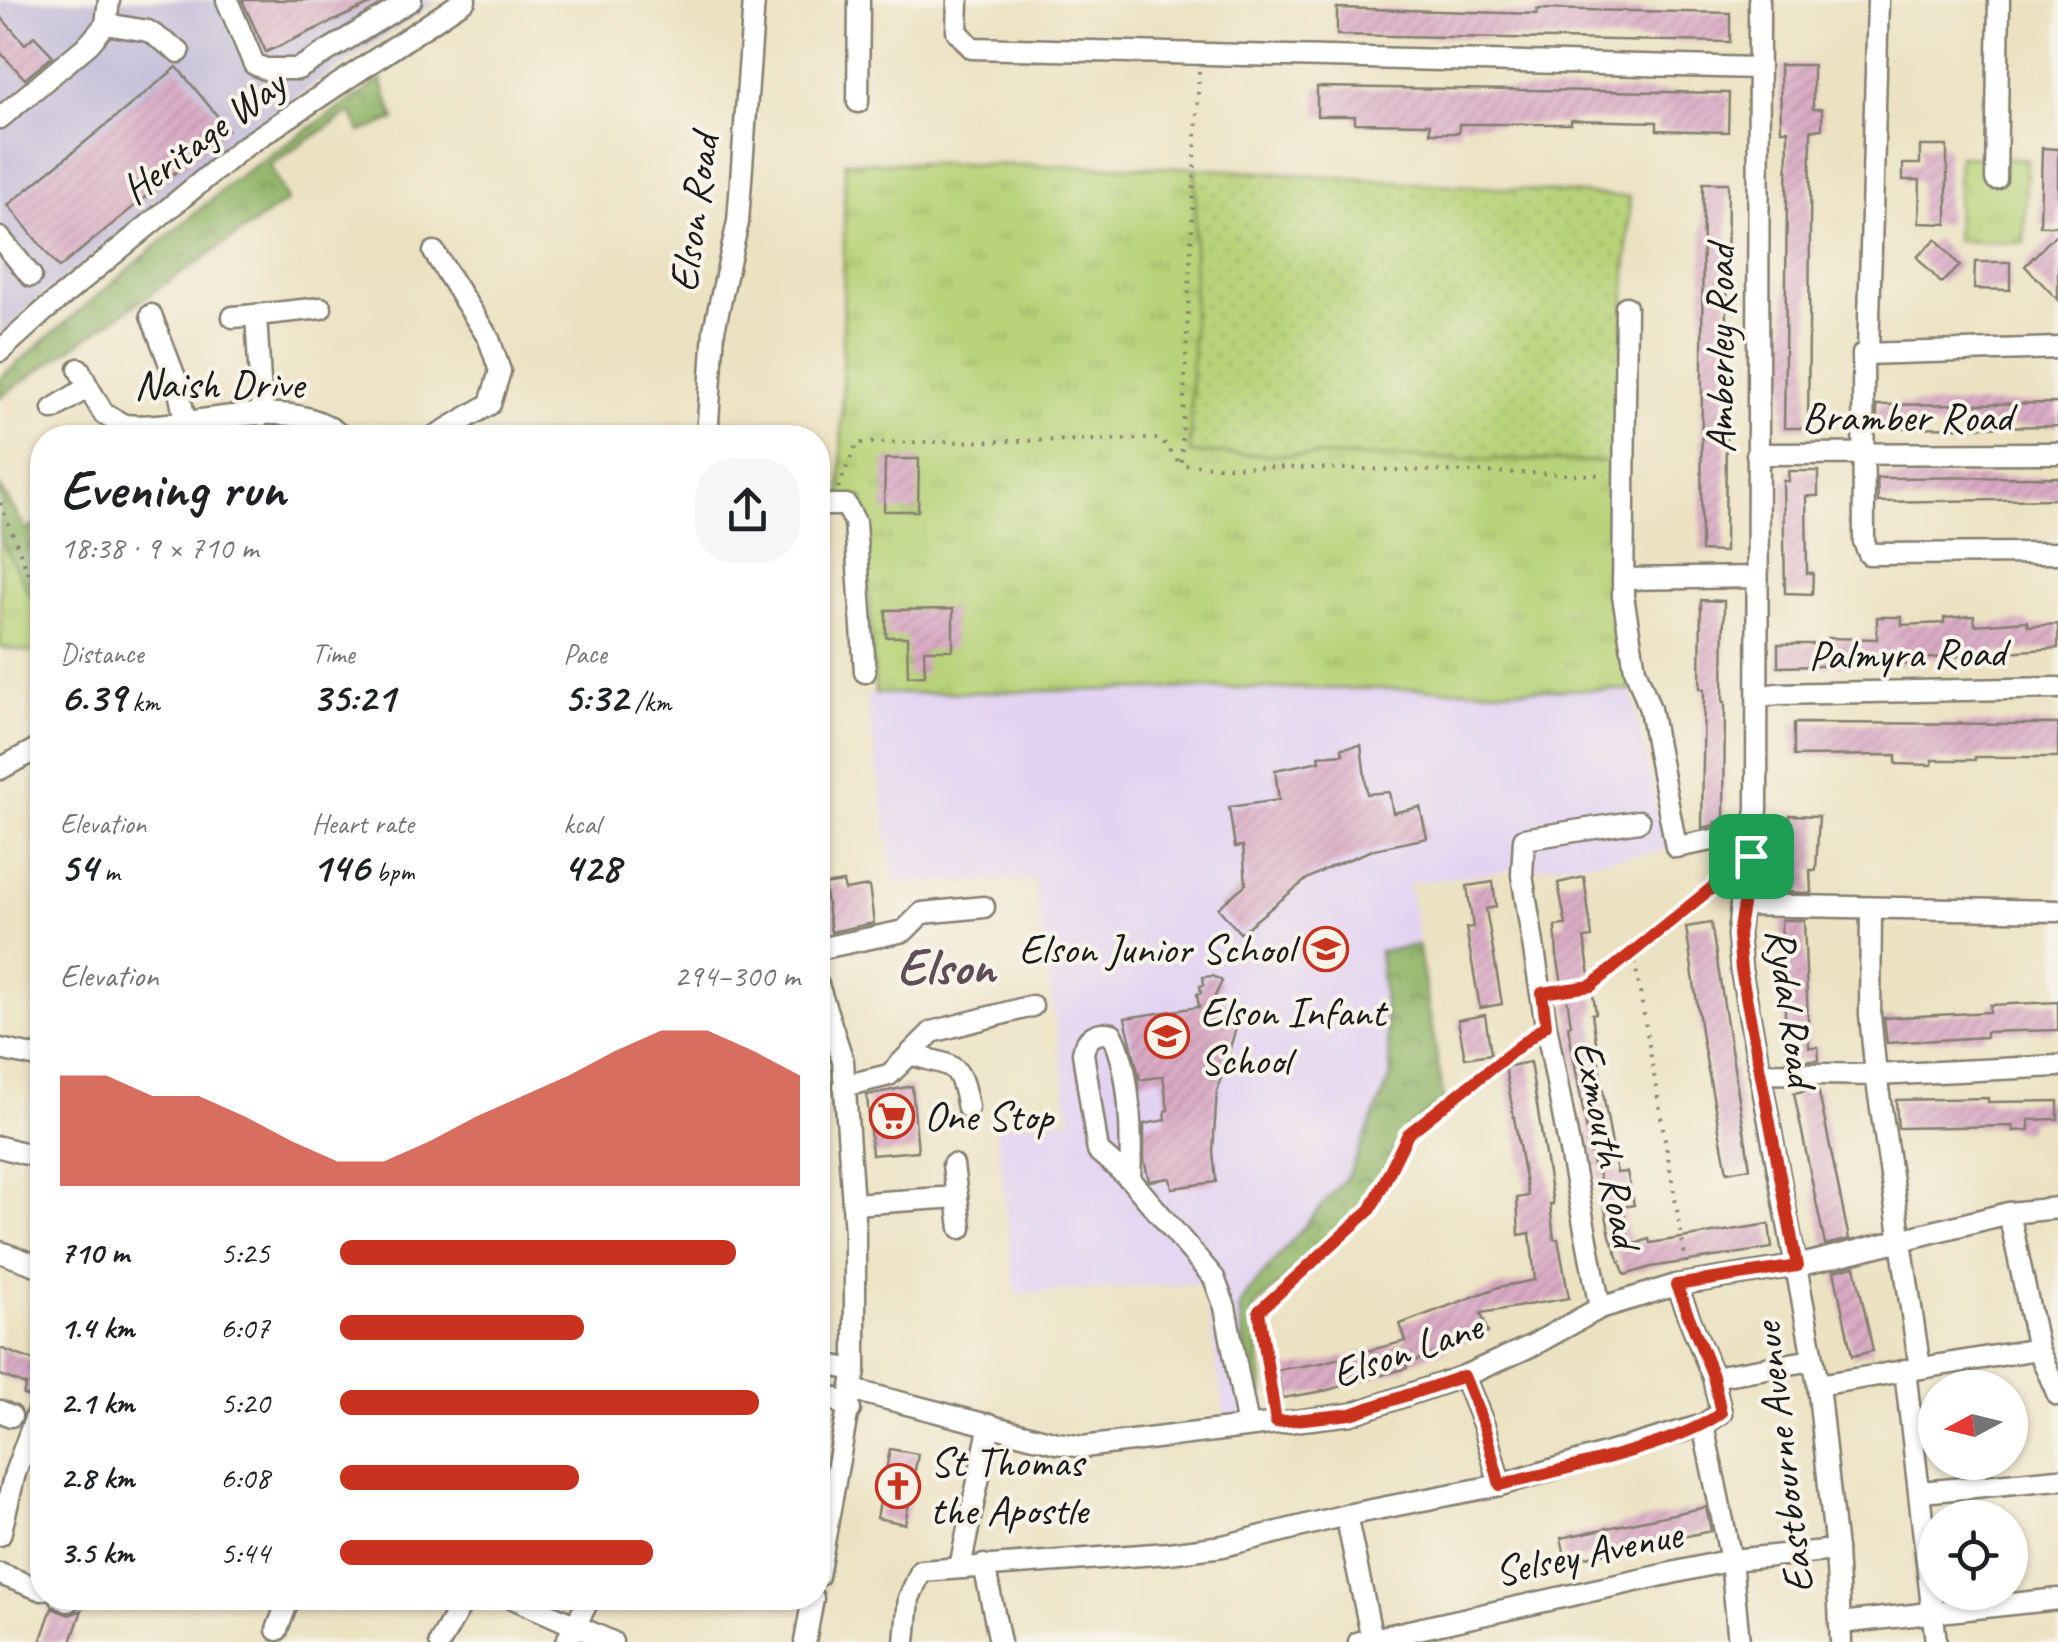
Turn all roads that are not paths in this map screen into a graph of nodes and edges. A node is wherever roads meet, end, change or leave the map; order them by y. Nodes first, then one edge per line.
1 (109, 0) edge
2 (228, 0) edge
3 (411, 0) edge
4 (464, 0) edge
5 (754, 0) edge
6 (858, 0) edge
7 (958, 0) edge
8 (1760, 0) edge
9 (1878, 0) edge
10 (1999, 0) edge
11 (106, 24) junction
12 (179, 52) dead end
13 (1758, 68) junction
14 (858, 102) dead end
15 (0, 118) edge
16 (1996, 179) dead end
17 (0, 238) edge
18 (434, 252) dead end
19 (31, 276) dead end
20 (1626, 307) dead end
21 (322, 308) dead end
22 (151, 314) dead end
23 (256, 315) junction
24 (234, 317) dead end
25 (2058, 348) edge
26 (0, 351) edge
27 (1868, 354) junction
28 (53, 410) dead end
29 (262, 415) junction
30 (185, 422) junction
31 (135, 425) edge
32 (153, 425) edge
33 (324, 425) edge
34 (454, 425) edge
35 (708, 425) edge
36 (2058, 453) edge
37 (1757, 454) junction
38 (1863, 456) junction
39 (830, 504) edge
40 (2058, 553) edge
41 (1757, 577) junction
42 (1623, 579) junction
43 (865, 672) dead end
44 (2058, 688) edge
45 (1758, 698) junction
46 (30, 753) edge
47 (0, 770) edge
48 (1638, 821) dead end
49 (1728, 837) dead end
50 (1740, 905) junction
51 (984, 907) dead end
52 (1870, 910) junction
53 (2058, 911) edge
54 (830, 946) edge
55 (1032, 1006) dead end
56 (830, 1021) edge
57 (0, 1048) edge
58 (910, 1054) junction
59 (30, 1055) edge
60 (2058, 1066) edge
61 (1761, 1073) junction
62 (1876, 1076) junction
63 (844, 1086) junction
64 (968, 1108) dead end
65 (0, 1147) edge
66 (30, 1155) edge
67 (953, 1165) dead end
68 (1130, 1179) junction
69 (957, 1197) junction
70 (852, 1204) junction
71 (2058, 1208) edge
72 (2009, 1213) junction
73 (961, 1228) dead end
74 (1902, 1240) junction
75 (0, 1252) edge
76 (30, 1263) edge
77 (1797, 1266) junction
78 (1682, 1284) junction
79 (1600, 1308) junction
80 (2038, 1349) junction
81 (1812, 1360) junction
82 (1913, 1369) junction
83 (830, 1373) edge
84 (1464, 1376) junction
85 (1713, 1376) junction
86 (1818, 1385) junction
87 (830, 1388) edge
88 (852, 1390) junction
89 (2058, 1394) edge
90 (990, 1424) junction
91 (1703, 1425) junction
92 (1248, 1426) junction
93 (30, 1433) edge
94 (2058, 1479) edge
95 (1500, 1485) junction
96 (1922, 1492) junction
97 (830, 1510) edge
98 (1346, 1516) junction
99 (0, 1535) edge
100 (1836, 1550) junction
101 (1731, 1560) junction
102 (984, 1564) junction
103 (960, 1566) junction
104 (0, 1574) edge
105 (30, 1585) edge
106 (2058, 1600) edge
107 (284, 1610) edge
108 (458, 1610) edge
109 (533, 1610) edge
110 (583, 1610) edge
111 (811, 1610) edge
112 (1935, 1613) junction
113 (277, 1630) dead end
114 (571, 1633) edge
115 (1840, 1633) edge
116 (1365, 1640) edge
117 (440, 1642) edge
118 (612, 1642) edge
119 (805, 1642) edge
120 (905, 1642) edge
121 (1000, 1642) edge
122 (1739, 1642) edge
123 (1936, 1642) edge

1 - 11 street
2 - 3 street
4 - 26 street, Heritage Way
5 - 35 street, Elson Road
6 - 14 street
7 - 13 street
8 - 13 street, Amberley Road
9 - 27 street
10 - 16 street
11 - 12 street
11 - 15 street
13 - 37 street, Amberley Road
17 - 19 street
18 - 34 street
20 - 42 street
21 - 23 street
22 - 30 street
23 - 24 street
23 - 29 street
25 - 27 street
27 - 38 street
28 - 31 street, Naish Drive
29 - 30 street, Naish Drive
29 - 33 street, Naish Drive
30 - 32 street, Naish Drive
36 - 38 street, Bramber Road
37 - 38 street, Bramber Road
37 - 41 street, Amberley Road
38 - 40 street
39 - 43 street
41 - 42 street
41 - 45 street, Amberley Road
42 - 49 street
44 - 45 street, Palmyra Road
45 - 50 street, Rydal Road
46 - 47 street
48 - 79 street, Exmouth Road
50 - 52 street
50 - 61 street, Rydal Road
51 - 54 street
52 - 53 street
52 - 62 street
55 - 58 street
56 - 63 street
57 - 59 street
58 - 63 street
58 - 64 street
60 - 62 street
61 - 62 street
61 - 77 street, Rydal Road
62 - 74 street
63 - 70 street
65 - 66 street
67 - 69 street
68 - 68 street
68 - 92 street
69 - 70 street
69 - 73 street
70 - 88 street
71 - 72 street, Elson Lane
72 - 74 street, Elson Lane
72 - 80 street
74 - 77 street, Elson Lane
74 - 82 street
75 - 76 street
77 - 78 street, Elson Lane
77 - 81 street, Eastbourne Avenue
78 - 79 street, Elson Lane
78 - 85 street
79 - 84 street, Elson Lane
80 - 82 street
80 - 89 street
81 - 85 street
81 - 86 street, Eastbourne Avenue
82 - 86 street
82 - 96 street
83 - 88 street, Elson Lane
84 - 92 street, Elson Lane
84 - 95 street
85 - 91 street
86 - 100 street, Eastbourne Avenue
87 - 88 street
88 - 90 street, Elson Lane
88 - 97 street
90 - 92 street, Elson Lane
90 - 103 street
91 - 95 street
91 - 101 street
93 - 99 street
94 - 96 street
95 - 98 street
96 - 112 street
98 - 102 street
98 - 116 street
100 - 101 street, Selsey Avenue
100 - 115 street, Eastbourne Avenue
101 - 116 street, Selsey Avenue
101 - 122 street
102 - 103 street
102 - 121 street
103 - 120 street
104 - 105 street
106 - 112 street
107 - 113 street
108 - 117 street
109 - 114 street
110 - 114 street
111 - 119 street
112 - 115 street
112 - 123 street
114 - 118 street

